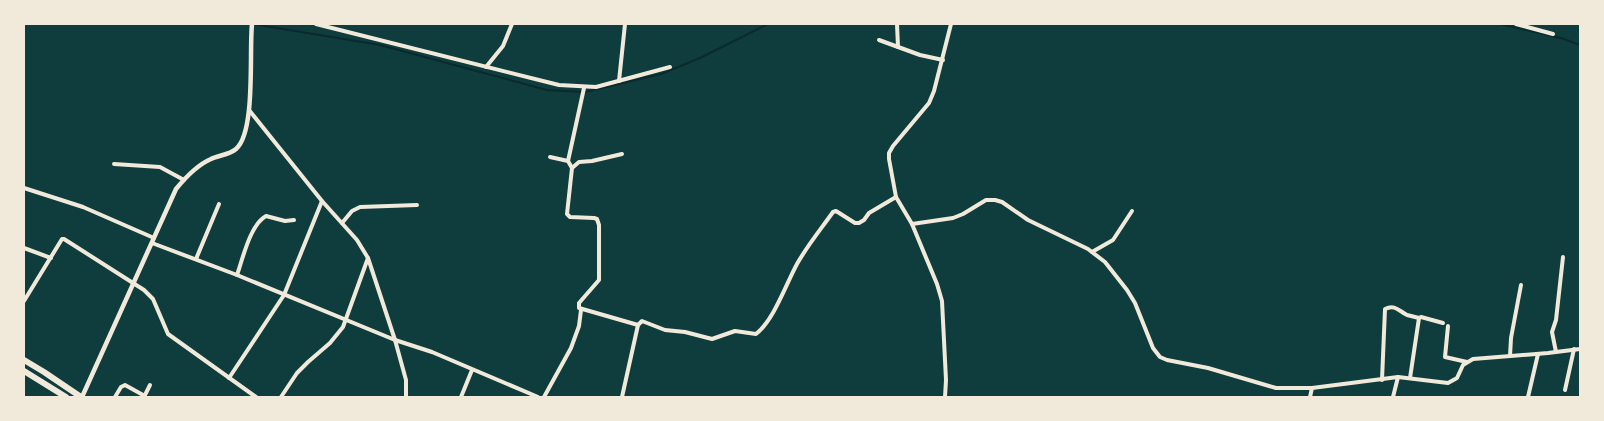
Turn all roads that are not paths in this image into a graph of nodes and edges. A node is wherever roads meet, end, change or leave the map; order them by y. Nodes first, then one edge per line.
1 (316, 24) edge
2 (512, 24) edge
3 (625, 24) edge
4 (897, 24) edge
5 (951, 24) edge
6 (1516, 24) edge
7 (252, 25) edge
8 (1553, 34) dead end
9 (879, 40) dead end
10 (898, 47) junction
11 (943, 60) junction
12 (486, 67) junction
13 (670, 67) dead end
14 (619, 82) junction
15 (584, 89) junction
16 (249, 110) junction
17 (622, 154) dead end
18 (550, 157) dead end
19 (568, 161) junction
20 (114, 164) dead end
21 (572, 168) junction
22 (184, 180) junction
23 (24, 188) edge
24 (892, 198) junction
25 (322, 201) junction
26 (219, 204) dead end
27 (417, 205) dead end
28 (1132, 211) dead end
29 (294, 220) dead end
30 (342, 223) junction
31 (912, 224) junction
32 (153, 241) junction
33 (24, 248) edge
34 (1092, 252) junction
35 (1563, 257) dead end
36 (51, 258) junction
37 (368, 258) junction
38 (196, 259) junction
39 (237, 275) junction
40 (134, 284) junction
41 (1521, 285) dead end
42 (284, 295) junction
43 (24, 301) edge
44 (581, 310) junction
45 (1419, 318) junction
46 (346, 319) junction
47 (1443, 323) dead end
48 (638, 325) junction
49 (1448, 326) dead end
50 (395, 340) junction
51 (1574, 349) junction
52 (1580, 349) edge
53 (1556, 352) junction
54 (1538, 354) junction
55 (1510, 356) junction
56 (24, 360) edge
57 (1467, 362) junction
58 (472, 370) junction
59 (24, 371) edge
60 (228, 378) junction
61 (1398, 378) junction
62 (1410, 378) junction
63 (1382, 380) junction
64 (150, 385) dead end
65 (1312, 388) junction
66 (1565, 390) dead end
67 (66, 397) edge
68 (82, 397) edge
69 (115, 397) edge
70 (256, 397) edge
71 (281, 397) edge
72 (406, 397) edge
73 (461, 397) edge
74 (538, 397) edge
75 (544, 397) edge
76 (622, 397) edge
77 (945, 397) edge
78 (1310, 397) edge
79 (1393, 397) edge
80 (1528, 397) edge

1 - 12 street
2 - 12 street
3 - 14 street
4 - 10 street
5 - 11 street
6 - 8 street
7 - 16 street
9 - 10 street
10 - 11 street
11 - 24 street
12 - 15 street
13 - 14 street
14 - 15 street
15 - 19 street
16 - 22 street
16 - 25 street
17 - 21 street
18 - 19 street
19 - 21 street
20 - 22 street
21 - 44 street
22 - 32 street
23 - 32 street
24 - 31 street
24 - 48 street
25 - 30 street
25 - 42 street
26 - 38 street
27 - 30 street
28 - 34 street
29 - 39 street
30 - 37 street
31 - 34 street
31 - 77 street
32 - 38 street
32 - 40 street
33 - 36 street
34 - 65 street
35 - 53 street
36 - 40 street
36 - 43 street
37 - 46 street
37 - 50 street
38 - 39 street
39 - 42 street
40 - 60 street
40 - 68 street
41 - 55 street
42 - 46 street
42 - 60 street
44 - 48 street
44 - 75 street
45 - 47 street
45 - 62 street
45 - 63 street
46 - 50 street
46 - 71 street
48 - 76 street
49 - 57 street
50 - 58 street
50 - 72 street
51 - 52 street
51 - 53 street
51 - 66 street
53 - 54 street
54 - 55 street
54 - 80 street
55 - 57 street
56 - 68 highway
57 - 62 street
58 - 73 street
58 - 74 street
59 - 67 highway
60 - 70 street
61 - 62 street
61 - 63 street
61 - 79 street
63 - 65 street
64 - 69 street
65 - 78 street

